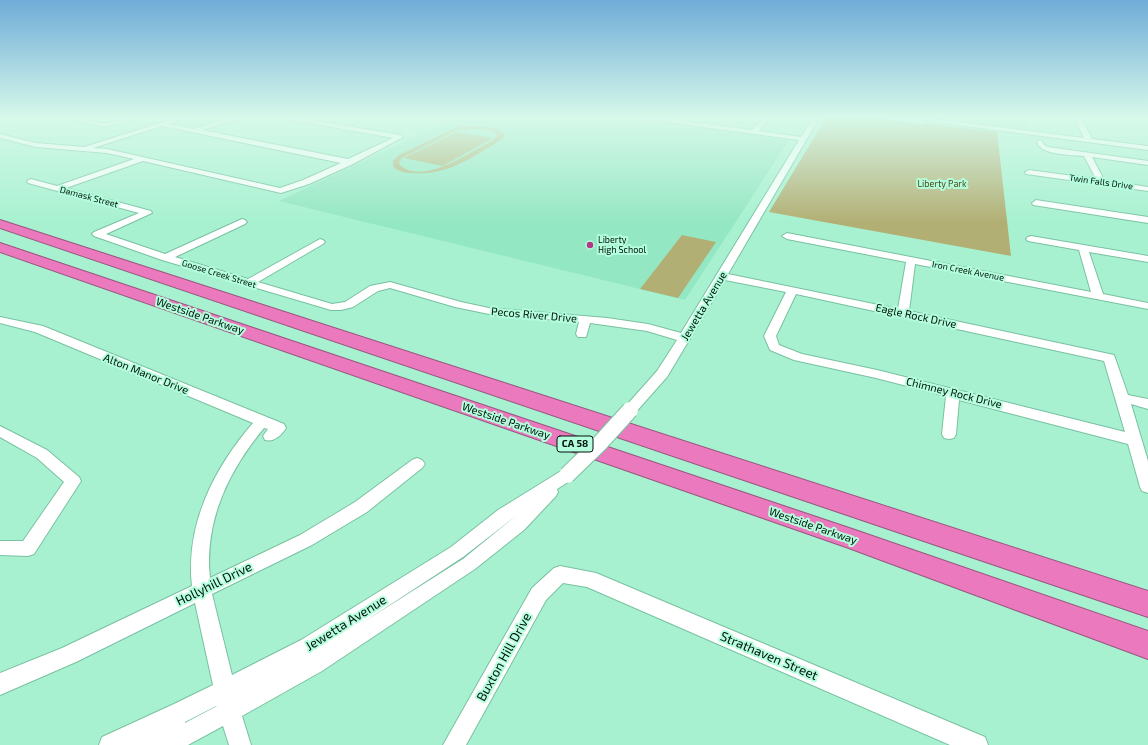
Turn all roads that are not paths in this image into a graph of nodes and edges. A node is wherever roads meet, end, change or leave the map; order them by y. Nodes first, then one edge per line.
1 (115, 153) edge
2 (304, 153) edge
3 (369, 153) edge
4 (796, 153) edge
5 (1072, 153) edge
6 (1087, 155) junction
7 (144, 159) junction
8 (350, 162) junction
9 (1148, 163) edge
10 (1029, 172) dead end
11 (31, 181) dead end
12 (1101, 182) junction
13 (58, 188) junction
14 (1148, 189) edge
15 (1036, 203) dead end
16 (1148, 220) edge
17 (242, 222) dead end
18 (0, 224) edge
19 (97, 234) joint
20 (787, 236) dead end
21 (1031, 239) dead end
22 (320, 242) dead end
23 (0, 247) edge
24 (1083, 248) junction
25 (166, 258) junction
26 (1148, 259) edge
27 (911, 260) junction
28 (722, 276) junction
29 (248, 283) junction
30 (385, 285) joint
31 (792, 291) junction
32 (1098, 297) junction
33 (1148, 306) edge
34 (903, 313) junction
35 (0, 320) edge
36 (585, 320) junction
37 (582, 334) dead end
38 (685, 338) junction
39 (953, 393) junction
40 (1122, 398) junction
41 (1148, 404) edge
42 (0, 431) edge
43 (949, 434) dead end
44 (1134, 440) junction
45 (417, 464) dead end
46 (567, 475) junction
47 (1148, 487) edge
48 (0, 548) edge
49 (560, 574) joint
50 (202, 591) junction
51 (1148, 604) edge
52 (1148, 644) edge
53 (0, 684) edge
54 (228, 701) junction
55 (110, 745) edge
56 (133, 745) edge
57 (162, 745) edge
58 (240, 745) edge
59 (454, 745) edge
60 (977, 745) edge

1 - 7 street
2 - 8 street
3 - 8 street
4 - 28 street, Jewetta Avenue
5 - 6 street
6 - 9 street
6 - 12 street
7 - 8 street
7 - 13 street
10 - 12 street, Twin Falls Drive
11 - 13 street, Damask Street
12 - 14 street, Twin Falls Drive
13 - 19 street, Damask Street
15 - 16 street
17 - 25 street
18 - 51 highway, CA 58
19 - 25 street, Goose Creek Street
20 - 27 street, Iron Creek Avenue
21 - 24 street
22 - 29 street
23 - 52 highway, Westside Parkway / CA 58
24 - 26 street
24 - 32 street
25 - 29 street, Goose Creek Street
27 - 32 street, Iron Creek Avenue
27 - 34 street
28 - 31 street, Eagle Rock Drive
28 - 38 street, Jewetta Avenue
29 - 30 street, Goose Creek Street
30 - 36 street, Pecos River Drive
31 - 34 street, Eagle Rock Drive
31 - 39 street, Chimney Rock Drive
32 - 33 street, Iron Creek Avenue
34 - 40 street, Eagle Rock Drive
35 - 50 street, Alton Manor Drive
36 - 37 street
36 - 38 street, Pecos River Drive
38 - 46 street, Jewetta Avenue, bridge
39 - 43 street
39 - 44 street, Chimney Rock Drive
40 - 41 street
40 - 44 street
42 - 48 street
44 - 47 street
45 - 50 street, Hollyhill Drive
46 - 54 street, Jewetta Avenue
46 - 54 street, Jewetta Avenue
49 - 59 street, Buxton Hill Drive
49 - 60 street, Strathaven Street
50 - 53 street, Hollyhill Drive
50 - 54 street
54 - 55 street, Jewetta Avenue
54 - 56 street, Jewetta Avenue
54 - 57 street, Jewetta Avenue
54 - 58 street

